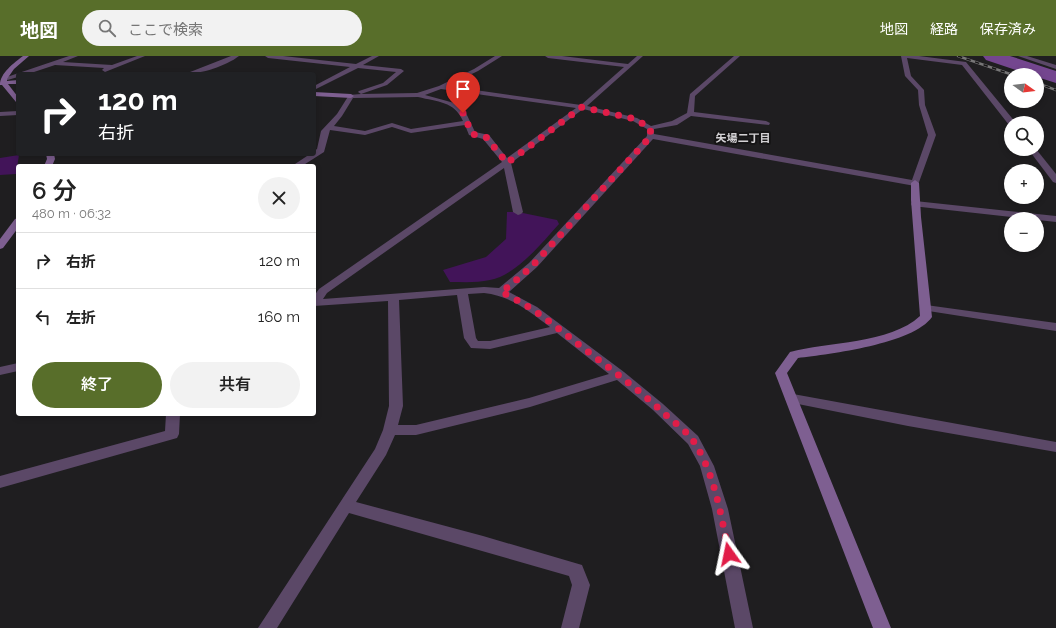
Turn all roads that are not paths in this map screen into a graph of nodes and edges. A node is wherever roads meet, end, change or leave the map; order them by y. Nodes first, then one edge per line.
1 (26, 56) edge
2 (75, 56) edge
3 (142, 56) edge
4 (236, 56) edge
5 (268, 56) edge
6 (376, 56) edge
7 (499, 56) edge
8 (548, 56) edge
9 (640, 56) edge
10 (737, 56) edge
11 (904, 56) edge
12 (1021, 56) edge
13 (54, 63) junction
14 (357, 66) junction
15 (628, 66) junction
16 (112, 67) junction
17 (1056, 67) edge
18 (28, 72) edge
19 (101, 72) edge
20 (196, 72) edge
21 (16, 76) edge
22 (3, 82) edge
23 (16, 82) edge
24 (316, 87) edge
25 (441, 87) junction
26 (316, 94) edge
27 (418, 95) junction
28 (351, 96) junction
29 (16, 98) edge
30 (582, 107) junction
31 (16, 113) edge
32 (0, 114) edge
33 (690, 114) junction
34 (1006, 116) edge
35 (466, 123) junction
36 (766, 123) dead end
37 (328, 127) junction
38 (651, 132) junction
39 (317, 149) edge
40 (312, 156) edge
41 (1037, 156) edge
42 (507, 163) junction
43 (300, 164) edge
44 (1056, 180) edge
45 (915, 183) junction
46 (914, 204) junction
47 (518, 212) dead end
48 (1056, 220) edge
49 (16, 224) edge
50 (0, 246) edge
51 (462, 292) junction
52 (501, 292) junction
53 (393, 297) junction
54 (316, 300) edge
55 (316, 303) edge
56 (926, 308) junction
57 (1056, 327) edge
58 (558, 329) junction
59 (16, 367) edge
60 (0, 371) edge
61 (619, 375) junction
62 (793, 399) junction
63 (173, 416) edge
64 (390, 430) junction
65 (1056, 447) edge
66 (0, 482) edge
67 (346, 506) junction
68 (267, 628) edge
69 (570, 628) edge
70 (744, 628) edge
71 (882, 628) edge

1 - 22 street
2 - 13 street
3 - 16 street
4 - 20 street
5 - 14 street
6 - 14 street
7 - 25 street
8 - 15 street
9 - 15 street
10 - 33 street
11 - 34 street
11 - 45 street
12 - 17 street
13 - 16 street
13 - 18 street
14 - 24 street
14 - 28 street
15 - 30 street
16 - 19 street
21 - 22 street
22 - 23 street
22 - 29 street
25 - 27 street
25 - 30 street
26 - 28 street
27 - 28 street
27 - 35 street
28 - 37 street
30 - 38 street
30 - 42 street
31 - 32 street
33 - 36 street
33 - 38 street
35 - 37 street
35 - 42 street
37 - 39 street
38 - 45 street
38 - 52 street
40 - 43 street
41 - 44 street
42 - 47 street
42 - 54 street
45 - 46 street
46 - 48 street
46 - 56 street
49 - 50 street
51 - 52 street
51 - 53 street
51 - 58 street
52 - 58 street
53 - 55 street
53 - 64 street
56 - 57 street
56 - 62 street
58 - 61 street
59 - 60 street
61 - 64 street
61 - 70 street
62 - 65 street
62 - 71 street
63 - 66 street
64 - 67 street
67 - 68 street
67 - 69 street

